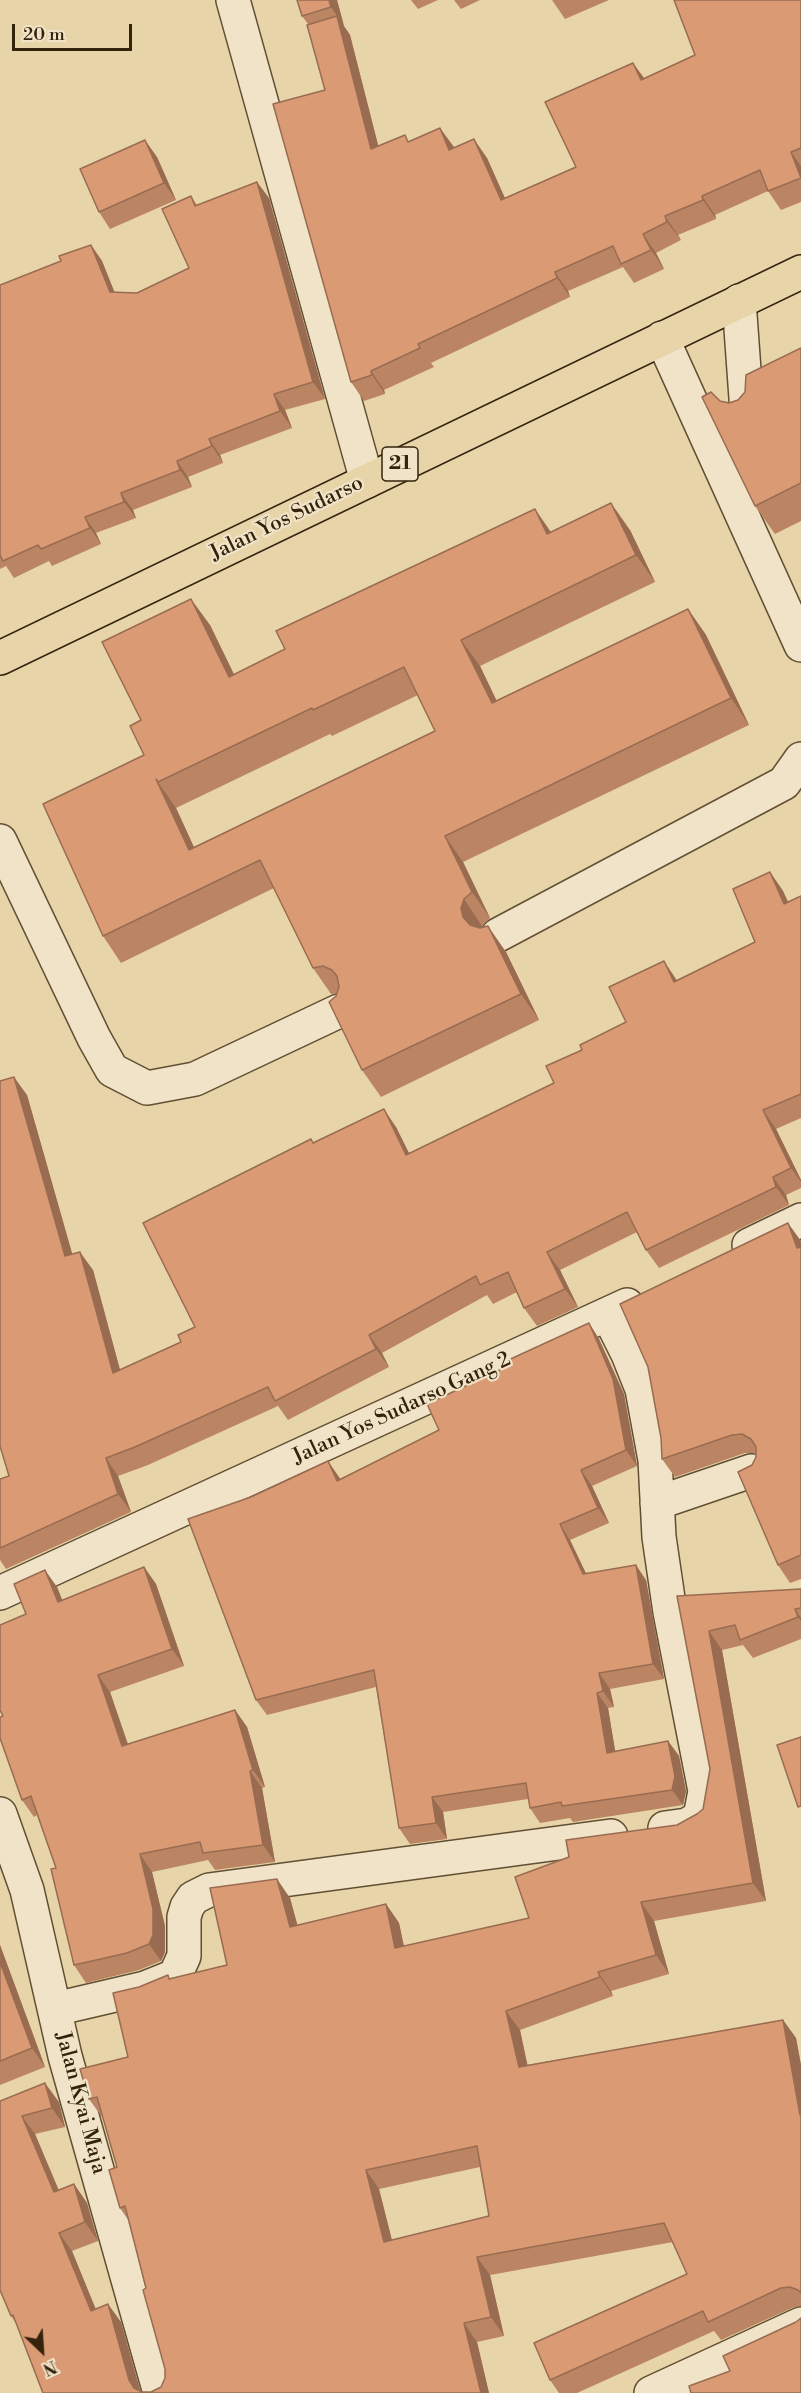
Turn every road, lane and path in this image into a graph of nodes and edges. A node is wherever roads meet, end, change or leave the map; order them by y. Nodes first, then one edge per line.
1 (233, 0) edge
2 (801, 272) edge
3 (740, 301) junction
4 (662, 338) junction
5 (747, 412) edge
6 (367, 481) junction
7 (801, 645) edge
8 (0, 658) edge
9 (801, 759) edge
10 (0, 841) edge
11 (498, 935) dead end
12 (339, 1011) edge
13 (801, 1220) edge
14 (726, 1256) edge
15 (651, 1293) edge
16 (608, 1314) junction
17 (751, 1471) edge
18 (657, 1503) junction
19 (0, 1593) edge
20 (0, 1814) edge
21 (55, 2009) junction
22 (71, 2077) junction
23 (41, 2089) edge
24 (801, 2324) edge
25 (693, 2384) edge
26 (160, 2393) edge
27 (651, 2393) edge

1 - 6 street
2 - 3 highway, Jalan Yos Sudarso / 21
3 - 4 highway, Jalan Yos Sudarso / 21
3 - 5 street
4 - 6 highway, Jalan Yos Sudarso / 21
4 - 7 street
6 - 8 highway, Jalan Yos Sudarso / 21
9 - 11 street
10 - 12 street
13 - 14 street
15 - 16 street, Jalan Yos Sudarso Gang 2
16 - 18 street
16 - 19 street, Jalan Yos Sudarso Gang 2
17 - 18 street
18 - 21 street
20 - 21 street, Jalan Kyai Maja
21 - 22 street, Jalan Kyai Maja
22 - 23 street
22 - 26 street, Jalan Kyai Maja
24 - 25 street
25 - 27 street

